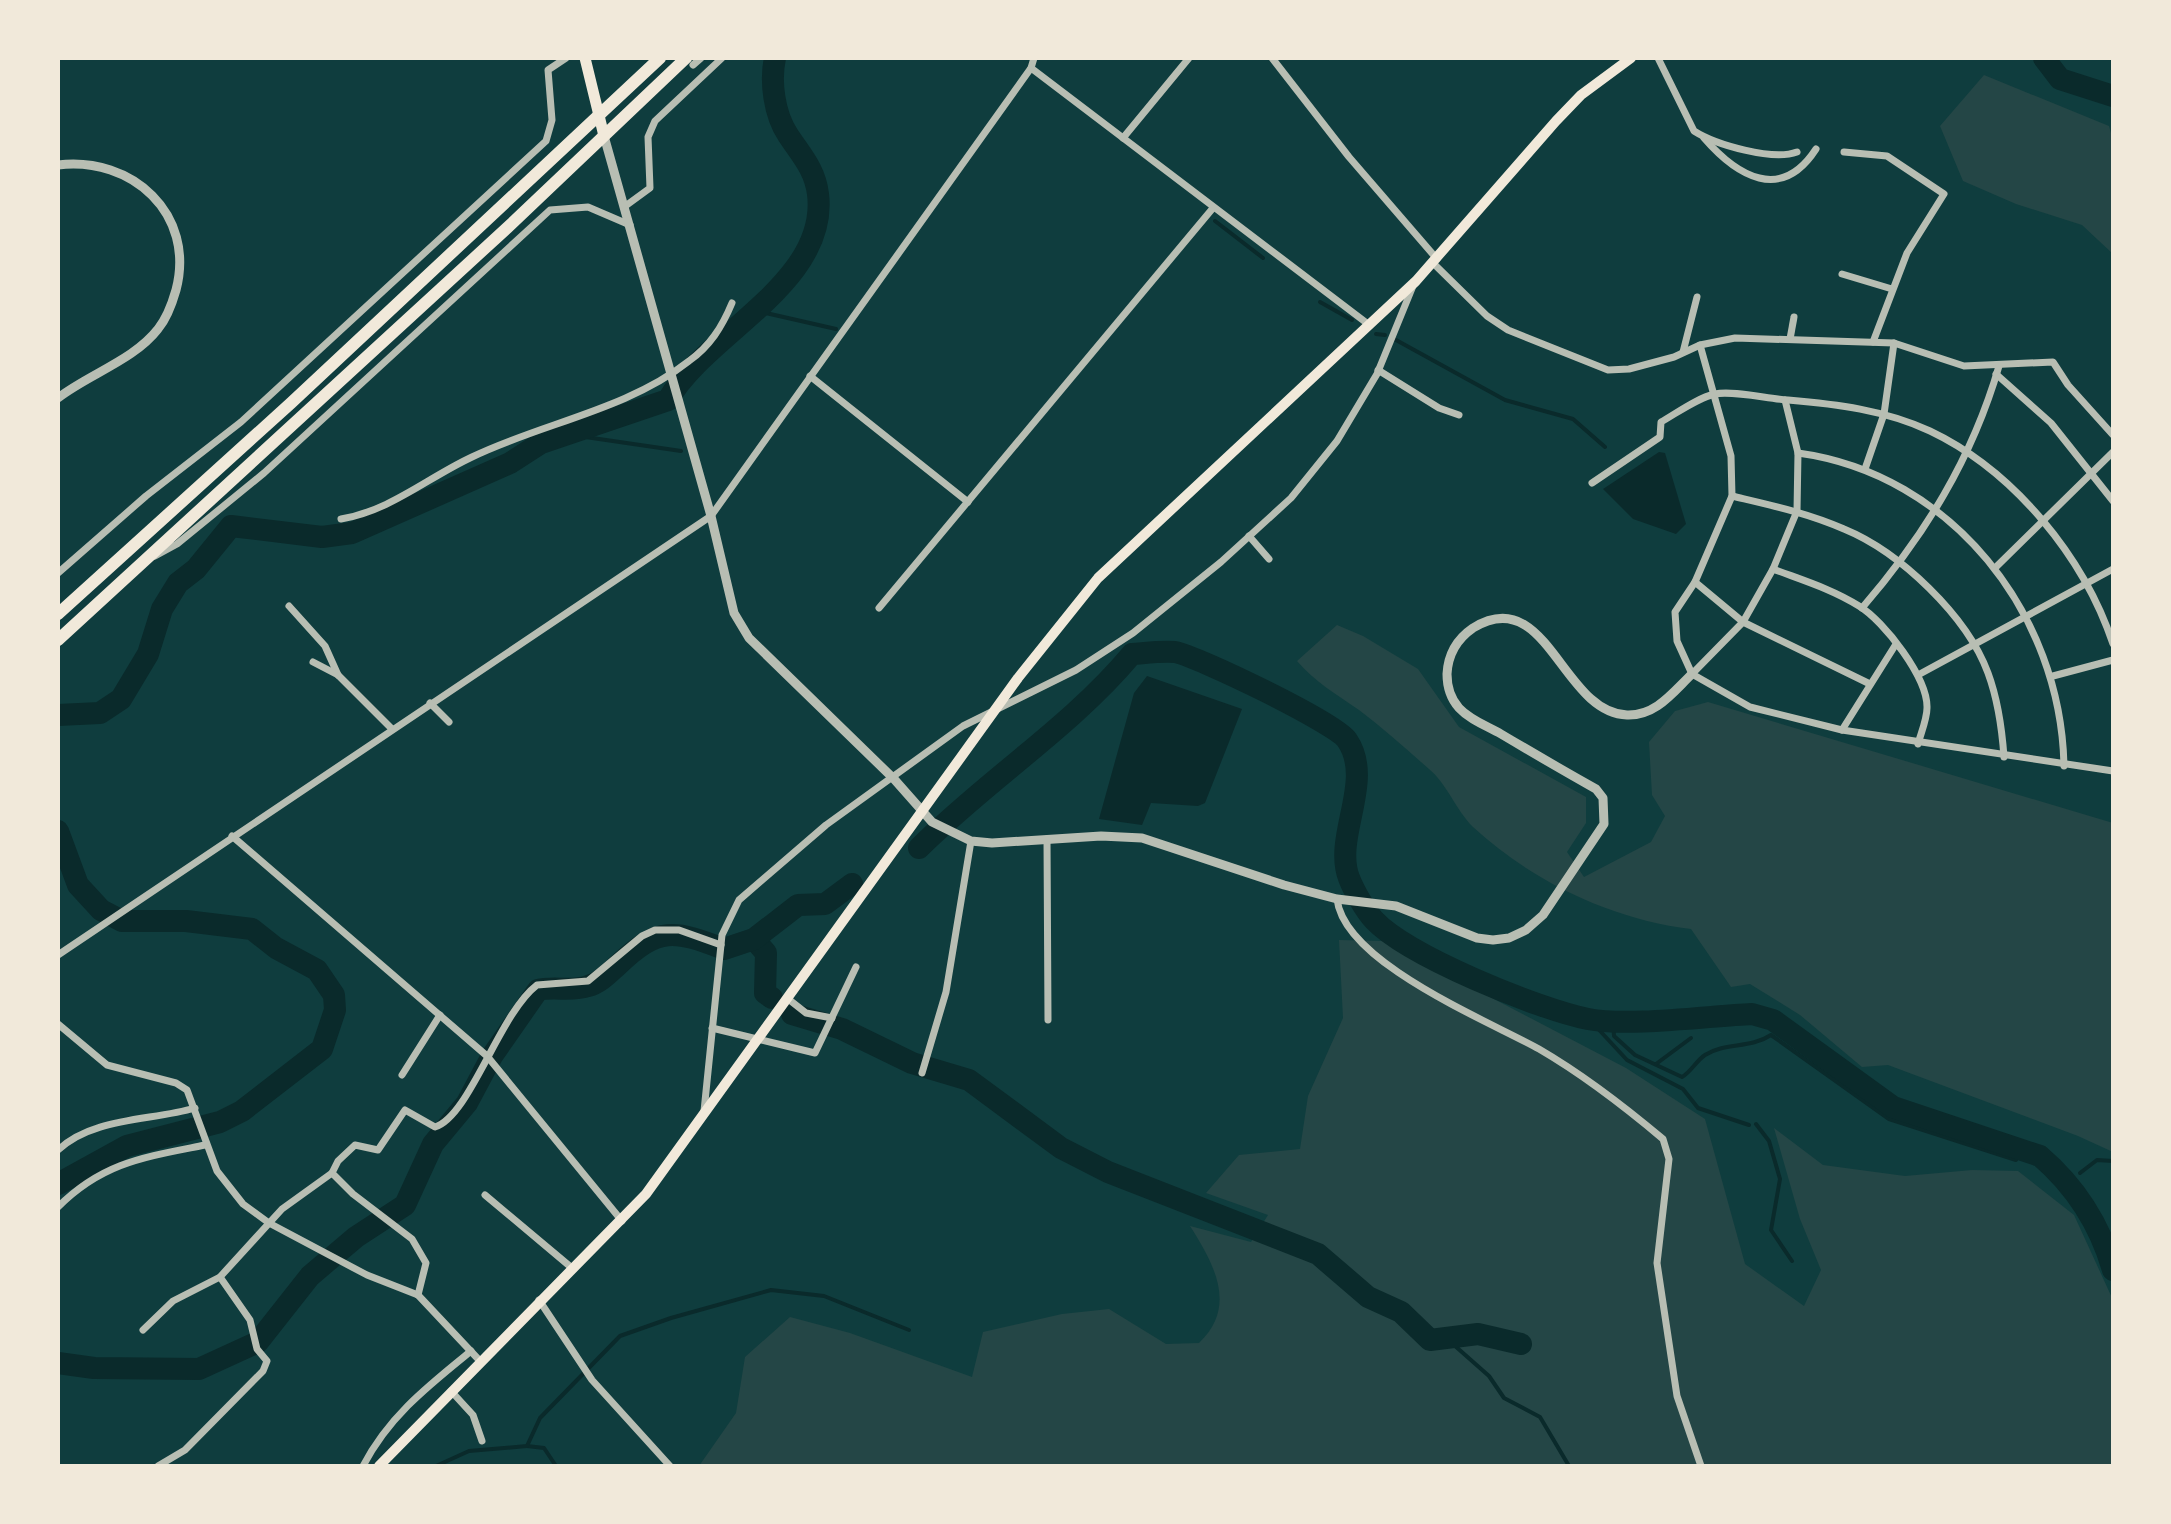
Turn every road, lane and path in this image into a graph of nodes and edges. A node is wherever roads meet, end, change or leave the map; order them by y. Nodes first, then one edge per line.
1 (566, 58) edge
2 (585, 58) edge
3 (660, 58) edge
4 (701, 58) edge
5 (722, 58) edge
6 (1034, 58) edge
7 (1189, 58) edge
8 (1272, 58) edge
9 (1658, 58) edge
10 (1623, 60) edge
11 (689, 62) edge
12 (1031, 68) junction
13 (599, 116) junction
14 (604, 136) junction
15 (1702, 136) junction
16 (1123, 138) junction
17 (1816, 149) dead end
18 (1797, 152) dead end
19 (1844, 152) dead end
20 (58, 165) edge
21 (624, 207) junction
22 (1213, 208) junction
23 (630, 225) junction
24 (1435, 261) junction
25 (1842, 274) dead end
26 (1416, 281) junction
27 (1892, 289) junction
28 (1697, 297) dead end
29 (732, 303) dead end
30 (1794, 317) dead end
31 (1368, 324) junction
32 (1790, 339) junction
33 (1873, 342) junction
34 (1894, 343) junction
35 (1700, 345) junction
36 (1683, 352) junction
37 (1378, 370) junction
38 (1997, 370) junction
39 (670, 373) junction
40 (810, 376) junction
41 (1716, 393) junction
42 (58, 398) edge
43 (1785, 400) junction
44 (1884, 414) junction
45 (1459, 415) dead end
46 (2113, 435) edge
47 (2113, 452) edge
48 (1798, 453) junction
49 (1967, 454) junction
50 (1865, 469) junction
51 (2092, 470) junction
52 (1592, 483) dead end
53 (1732, 496) junction
54 (2113, 501) edge
55 (968, 502) junction
56 (1797, 511) junction
57 (1936, 511) junction
58 (711, 516) junction
59 (341, 519) dead end
60 (2042, 523) junction
61 (1249, 536) junction
62 (1269, 559) dead end
63 (1900, 563) junction
64 (139, 564) junction
65 (1996, 567) junction
66 (1773, 569) junction
67 (2113, 569) edge
68 (58, 573) edge
69 (1695, 582) junction
70 (2085, 583) junction
71 (289, 606) dead end
72 (879, 608) dead end
73 (1862, 608) junction
74 (58, 614) edge
75 (2027, 614) junction
76 (1743, 622) junction
77 (58, 640) edge
78 (1896, 644) junction
79 (2113, 644) edge
80 (1972, 645) junction
81 (2113, 660) edge
82 (313, 662) dead end
83 (1692, 674) junction
84 (338, 675) junction
85 (1918, 675) junction
86 (2053, 676) junction
87 (1870, 684) junction
88 (430, 703) junction
89 (996, 709) junction
90 (449, 722) dead end
91 (392, 729) junction
92 (1842, 730) junction
93 (1918, 744) junction
94 (2004, 757) junction
95 (2064, 766) junction
96 (2113, 771) edge
97 (894, 779) junction
98 (921, 812) junction
99 (232, 836) junction
100 (1047, 839) junction
101 (971, 841) junction
102 (1337, 899) junction
103 (721, 945) junction
104 (58, 955) edge
105 (856, 967) dead end
106 (787, 998) junction
107 (440, 1015) junction
108 (832, 1018) junction
109 (1048, 1020) dead end
110 (58, 1024) edge
111 (712, 1028) junction
112 (759, 1037) junction
113 (487, 1056) junction
114 (922, 1073) dead end
115 (402, 1075) dead end
116 (195, 1108) junction
117 (703, 1116) junction
118 (205, 1145) junction
119 (58, 1150) edge
120 (332, 1173) junction
121 (485, 1195) dead end
122 (58, 1207) edge
123 (622, 1221) junction
124 (269, 1223) junction
125 (572, 1268) junction
126 (220, 1277) junction
127 (418, 1295) junction
128 (539, 1300) junction
129 (143, 1330) dead end
130 (471, 1351) junction
131 (480, 1361) junction
132 (451, 1391) junction
133 (482, 1441) dead end
134 (158, 1466) edge
135 (363, 1466) edge
136 (379, 1466) edge
137 (670, 1466) edge
138 (1701, 1466) edge

1 - 68 street
2 - 13 main road
3 - 13 highway
4 - 11 street
5 - 21 street
6 - 12 street
7 - 16 street
8 - 24 street
9 - 15 street
10 - 24 main road
11 - 14 highway
12 - 16 street
12 - 40 street
13 - 14 main road
13 - 74 highway
14 - 21 street
14 - 64 highway
15 - 17 street
15 - 18 street
16 - 22 street
19 - 27 street
20 - 42 street
21 - 23 street
22 - 31 street
22 - 55 street
23 - 39 street
23 - 64 street
24 - 26 main road
24 - 36 street
25 - 27 street
26 - 31 main road
26 - 37 street
27 - 33 street
28 - 36 street
29 - 39 street
30 - 32 street
31 - 89 main road
32 - 33 street
32 - 35 street
33 - 34 street
34 - 38 street
34 - 44 street
35 - 36 street
35 - 41 street
37 - 45 street
37 - 61 street
38 - 46 street
38 - 49 street
38 - 51 street
39 - 58 street
39 - 59 street
40 - 55 street
40 - 58 street
41 - 43 street
41 - 52 street
41 - 53 street
43 - 44 street
43 - 48 street
44 - 49 street
44 - 50 street
47 - 51 street
48 - 50 street
48 - 56 street
49 - 57 street
49 - 60 street
50 - 57 street
51 - 54 street
51 - 60 street
53 - 56 street
53 - 69 street
55 - 72 street
56 - 63 street
56 - 66 street
57 - 63 street
57 - 65 street
58 - 88 street
58 - 97 street
60 - 65 street
60 - 70 street
61 - 62 street
61 - 89 street
63 - 73 street
63 - 80 street
64 - 77 highway
65 - 75 street
66 - 73 street
66 - 76 street
67 - 70 street
69 - 76 street
69 - 83 street
70 - 75 street
70 - 79 street
71 - 84 street
73 - 78 street
75 - 80 street
75 - 86 street
76 - 83 street
76 - 87 street
78 - 85 street
78 - 87 street
80 - 85 street
80 - 94 street
81 - 86 street
82 - 84 street
83 - 92 street
83 - 102 street
84 - 91 street
85 - 93 street
86 - 95 street
87 - 92 street
88 - 90 street
88 - 91 street
89 - 97 street
89 - 98 main road
91 - 99 street
92 - 93 street
93 - 94 street
94 - 95 street
95 - 96 street
97 - 98 street
97 - 103 street
98 - 101 street
98 - 106 main road
99 - 104 street
99 - 107 street
100 - 101 street
100 - 102 street
100 - 109 street
101 - 114 street
102 - 138 street
103 - 111 street
103 - 113 street
105 - 108 street
106 - 108 street
106 - 112 main road
107 - 113 street
107 - 115 street
108 - 112 street
110 - 116 street
111 - 112 street
111 - 117 street
112 - 117 main road
113 - 120 street
113 - 123 street
116 - 118 street
116 - 119 street
117 - 123 main road
118 - 122 street
118 - 124 street
120 - 124 street
120 - 127 street
121 - 125 street
123 - 125 main road
124 - 126 street
124 - 127 street
125 - 128 main road
126 - 129 street
126 - 134 street
127 - 130 street
128 - 131 main road
128 - 137 street
130 - 131 street
130 - 135 street
131 - 132 main road
132 - 133 street
132 - 136 main road

